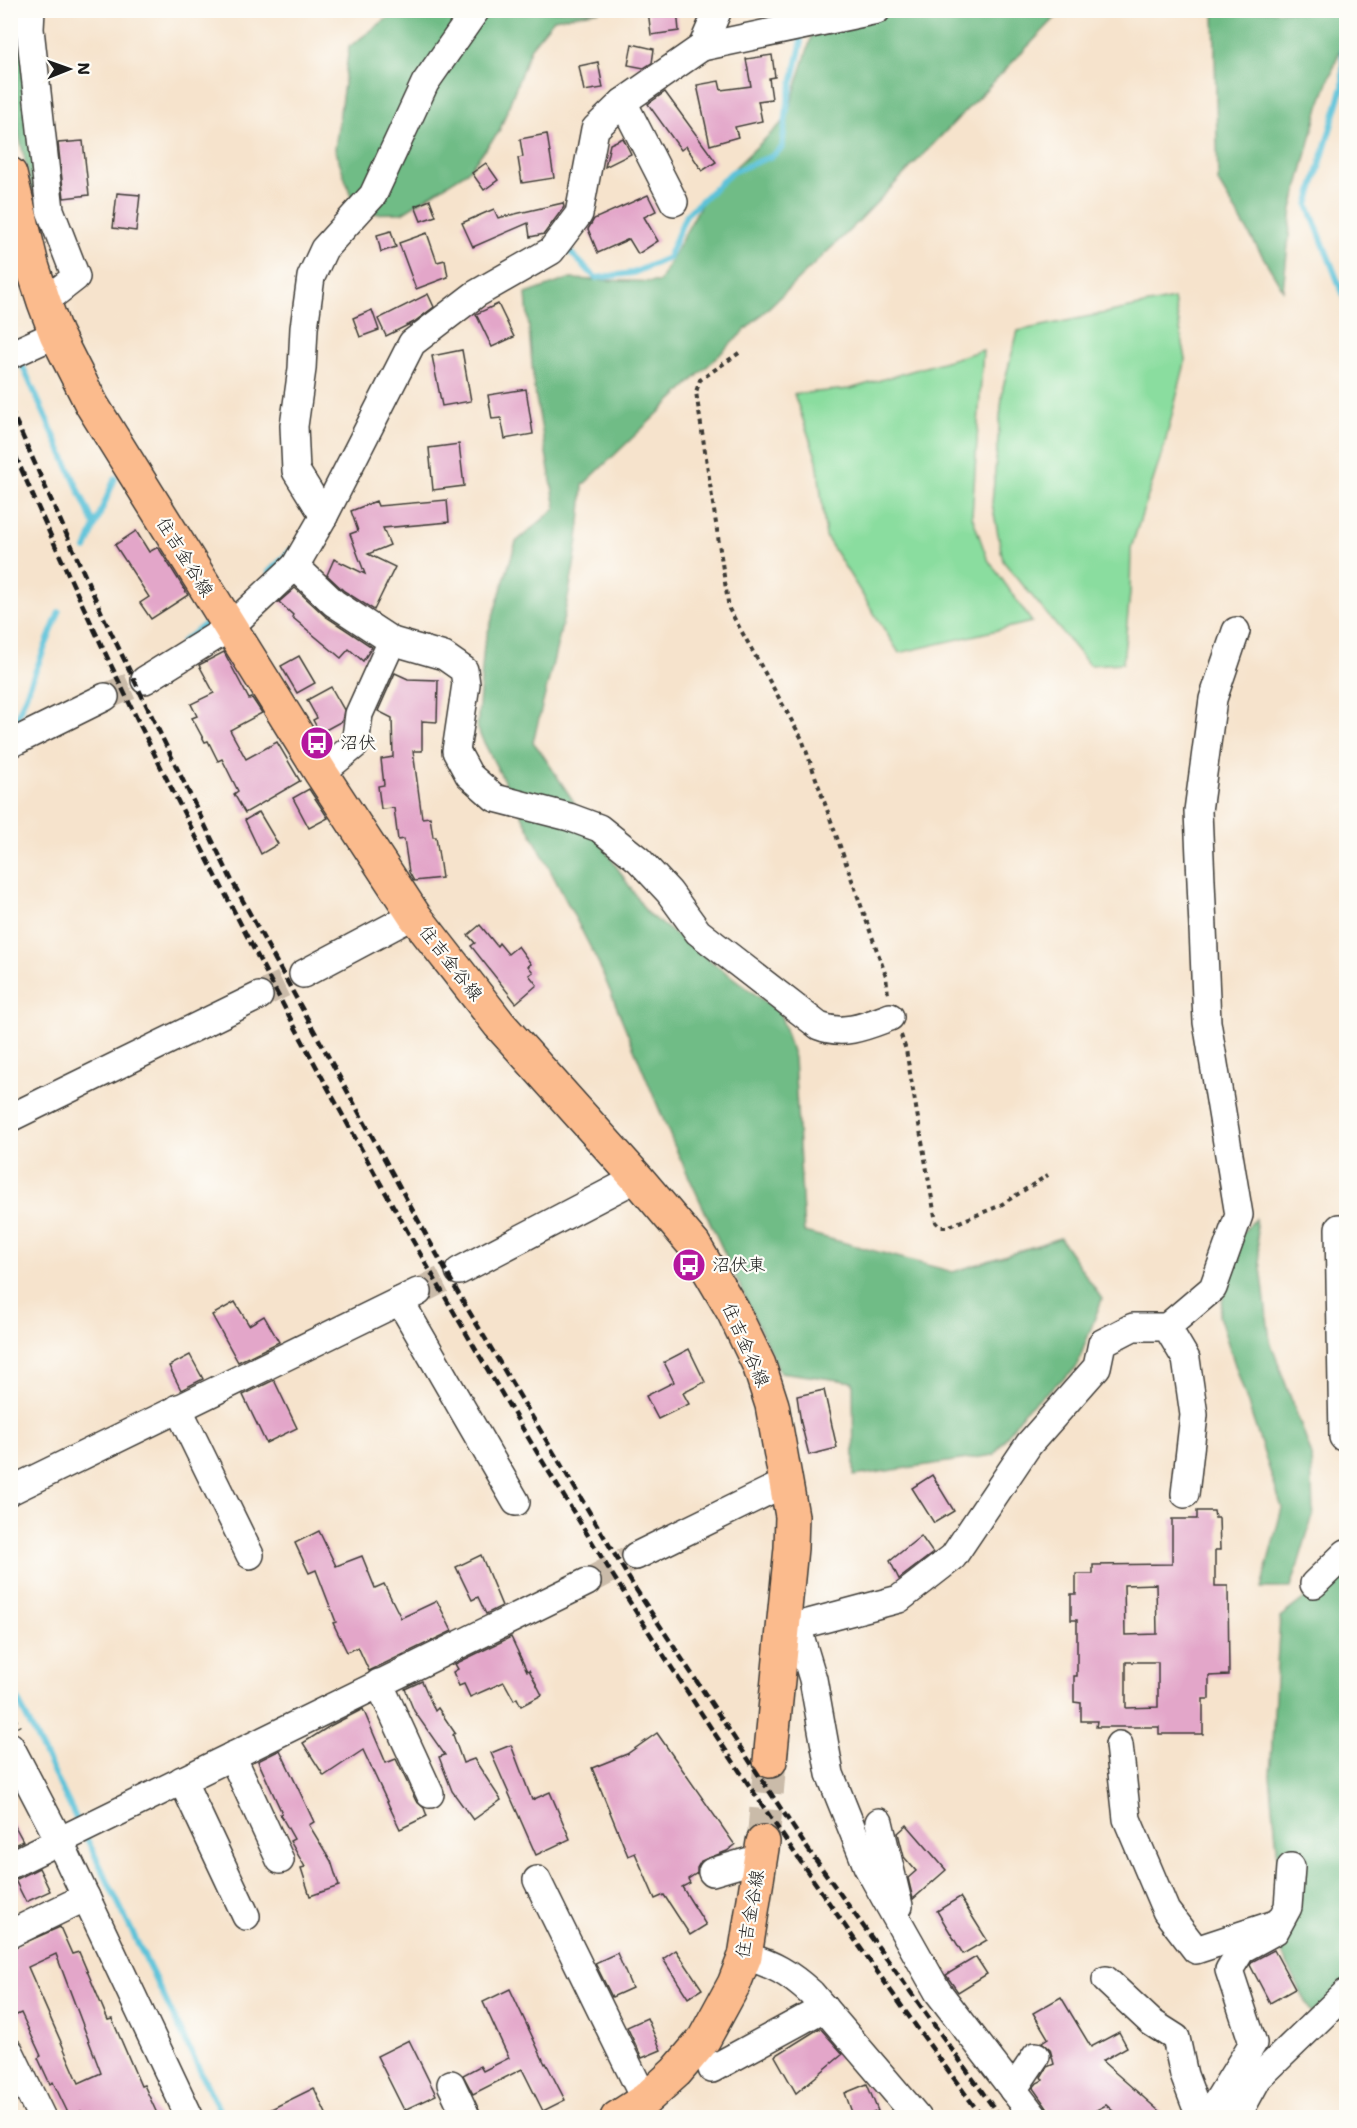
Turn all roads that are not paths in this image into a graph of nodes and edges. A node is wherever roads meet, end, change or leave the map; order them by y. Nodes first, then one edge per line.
1 (31, 10) edge
2 (476, 10) edge
3 (718, 10) edge
4 (877, 10) edge
5 (702, 47) junction
6 (623, 102) junction
7 (10, 174) edge
8 (674, 202) dead end
9 (44, 302) junction
10 (57, 334) junction
11 (15, 353) edge
12 (324, 516) junction
13 (295, 566) junction
14 (229, 628) junction
15 (1236, 632) dead end
16 (392, 641) junction
17 (145, 680) tunnel mouth
18 (105, 697) tunnel mouth
19 (10, 744) edge
20 (321, 773) junction
21 (414, 915) junction
22 (303, 974) tunnel mouth
23 (259, 996) tunnel mouth
24 (890, 1017) road end
25 (10, 1118) edge
26 (637, 1178) junction
27 (1347, 1228) edge
28 (459, 1271) tunnel mouth
29 (1167, 1327) junction
30 (178, 1408) junction
31 (1347, 1437) edge
32 (787, 1482) junction
33 (10, 1491) edge
34 (1185, 1494) dead end
35 (516, 1502) dead end
36 (1347, 1553) edge
37 (250, 1555) dead end
38 (636, 1556) tunnel mouth
39 (587, 1582) tunnel mouth
40 (1314, 1584) dead end
41 (790, 1625) junction
42 (379, 1683) junction
43 (1119, 1745) dead end
44 (10, 1746) edge
45 (232, 1755) junction
46 (770, 1761) tunnel mouth
47 (182, 1780) junction
48 (430, 1794) dead end
49 (879, 1822) dead end
50 (73, 1833) junction
51 (762, 1850) joint
52 (280, 1860) dead end
53 (10, 1865) edge
54 (1291, 1867) dead end
55 (712, 1872) dead end
56 (537, 1880) dead end
57 (86, 1897) junction
58 (893, 1913) junction
59 (246, 1916) dead end
60 (1278, 1923) junction
61 (10, 1934) edge
62 (745, 1956) junction
63 (1106, 1980) dead end
64 (1347, 1993) edge
65 (824, 2008) junction
66 (10, 2052) edge
67 (1036, 2056) dead end
68 (712, 2068) dead end
69 (451, 2084) dead end
70 (1012, 2090) junction
71 (645, 2100) junction
72 (1207, 2117) edge
73 (42, 2118) edge
74 (190, 2118) edge
75 (467, 2118) edge
76 (617, 2118) edge
77 (918, 2118) edge
78 (1035, 2118) edge
79 (1236, 2118) edge

1 - 9 street
2 - 12 street
3 - 5 street
4 - 5 street
5 - 6 street
6 - 8 street
6 - 12 street
7 - 9 main road, 住吉金谷線
9 - 10 main road, 住吉金谷線
10 - 11 street
10 - 14 main road, 住吉金谷線
12 - 13 street
13 - 14 street
13 - 16 street
14 - 17 street
14 - 20 main road, 住吉金谷線
15 - 29 street
16 - 20 street
16 - 24 street
18 - 19 street
20 - 21 main road, 住吉金谷線
21 - 22 street
21 - 26 main road, 住吉金谷線
23 - 25 street
26 - 28 street
26 - 32 main road, 住吉金谷線
27 - 31 street
29 - 34 street
29 - 41 street
30 - 33 street
30 - 35 street
30 - 37 street
32 - 38 street
32 - 41 main road, 住吉金谷線
36 - 40 street
39 - 42 street
41 - 46 main road, 住吉金谷線
41 - 58 street
42 - 45 street
42 - 48 street
43 - 60 street
44 - 50 street
45 - 47 street
45 - 52 street
47 - 50 street
47 - 59 street
49 - 58 street
50 - 53 street
50 - 57 street
51 - 55 street
51 - 62 main road, 住吉金谷線
54 - 60 street
56 - 71 street
57 - 61 street
57 - 74 street
58 - 70 street
60 - 72 street
62 - 65 street
62 - 71 main road, 住吉金谷線
63 - 72 street
64 - 79 street
65 - 68 street
65 - 77 street
66 - 73 street
67 - 70 street
69 - 75 street
70 - 78 street
71 - 76 main road, 住吉金谷線

